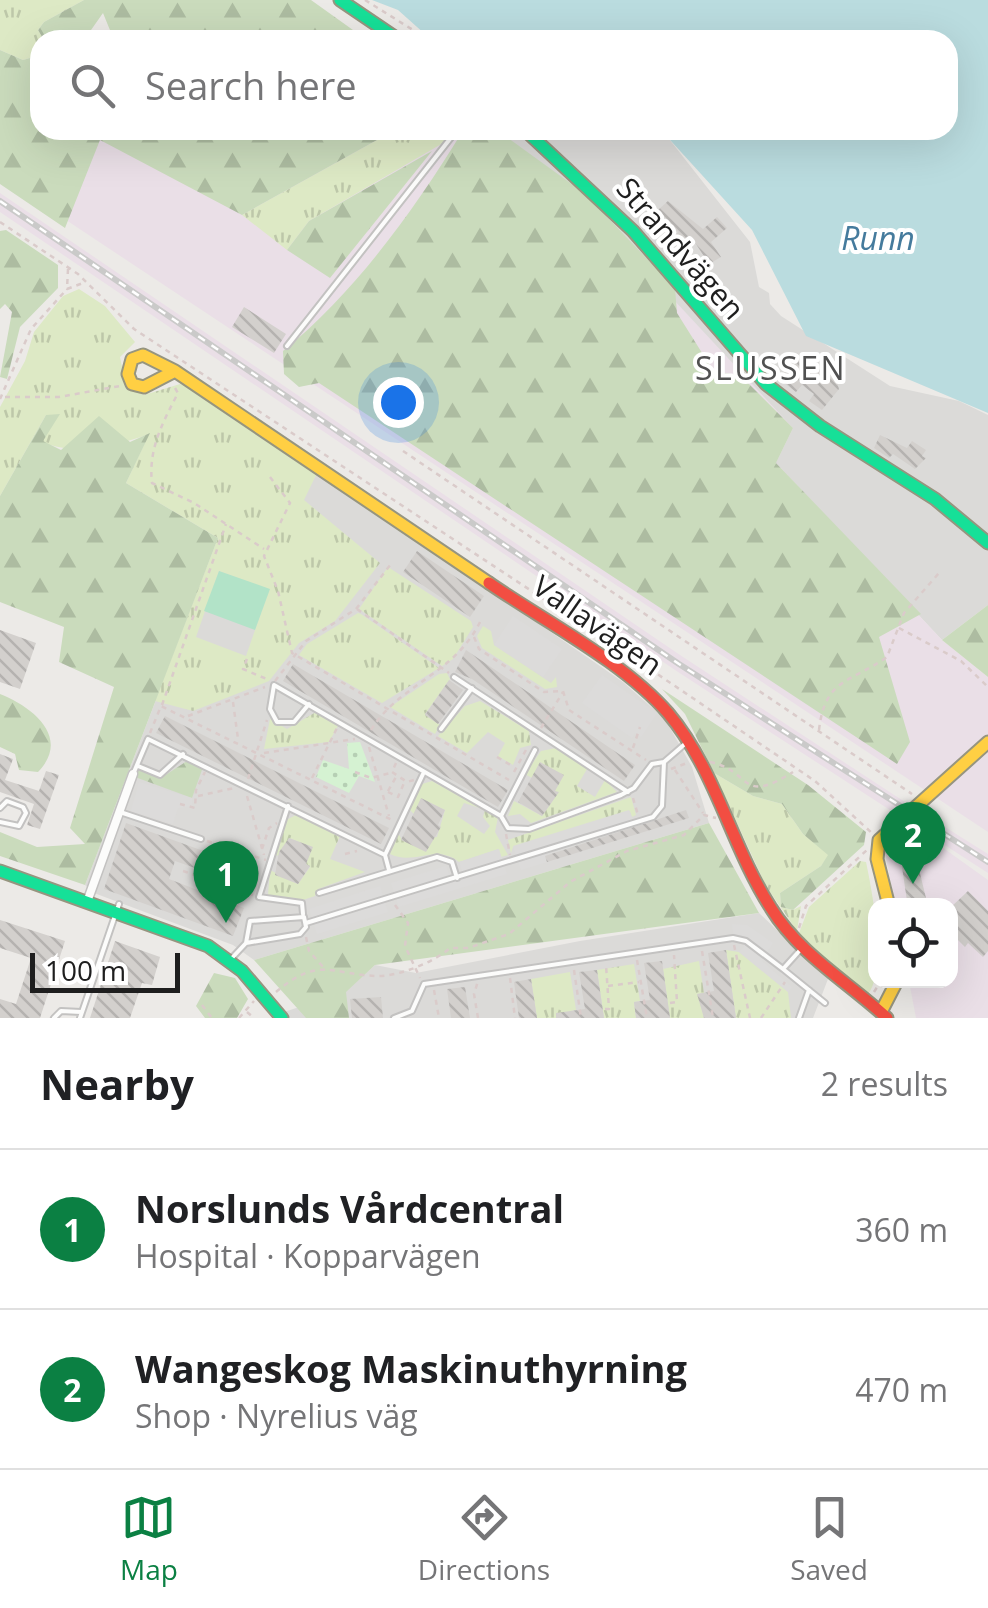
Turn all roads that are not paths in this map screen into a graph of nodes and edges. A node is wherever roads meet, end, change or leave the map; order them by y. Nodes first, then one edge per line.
1 (340, 0) edge
2 (384, 30) edge
3 (449, 140) edge
4 (536, 140) edge
5 (287, 346) dead end
6 (172, 374) junction
7 (988, 543) edge
8 (452, 675) road end
9 (472, 688) junction
10 (309, 704) junction
11 (441, 728) dead end
12 (691, 741) junction
13 (988, 742) edge
14 (536, 750) road end
15 (183, 754) junction
16 (664, 762) junction
17 (135, 770) junction
18 (424, 772) junction
19 (630, 794) junction
20 (288, 806) junction
21 (0, 808) edge
22 (120, 812) junction
23 (501, 816) junction
24 (0, 822) edge
25 (200, 839) road end
26 (385, 855) junction
27 (389, 870) junction
28 (0, 871) edge
29 (457, 878) junction
30 (318, 893) dead end
31 (887, 898) edge
32 (88, 902) junction
33 (118, 908) junction
34 (303, 916) junction
35 (306, 923) junction
36 (246, 942) junction
37 (800, 943) junction
38 (229, 961) junction
39 (783, 969) junction
40 (894, 988) edge
41 (809, 990) junction
42 (825, 1003) dead end
43 (81, 1015) edge
44 (884, 1015) edge
45 (275, 1017) edge
46 (54, 1018) edge
47 (394, 1018) edge
48 (799, 1018) edge

1 - 2 street
3 - 5 lane
4 - 7 street, Strandvägen
6 - 6 street, Vallavägen
6 - 12 street, Vallavägen
8 - 9 lane
9 - 11 lane
9 - 19 lane
10 - 10 lane
10 - 18 lane
12 - 16 lane
12 - 37 street, Vallavägen
13 - 31 street
14 - 23 lane
15 - 17 lane
15 - 17 lane
15 - 20 lane
16 - 19 lane
16 - 29 lane
17 - 22 street
18 - 23 lane
18 - 26 lane
19 - 23 lane
20 - 26 lane
20 - 34 lane
21 - 24 lane
22 - 25 lane
22 - 32 street
26 - 27 lane
27 - 29 lane
27 - 30 lane
28 - 32 street
29 - 35 lane
32 - 33 street
33 - 38 street
33 - 43 lane
34 - 35 lane
34 - 36 lane
35 - 36 lane
36 - 38 lane
37 - 39 lane
37 - 44 street, Vallavägen
38 - 45 street
39 - 41 lane
39 - 47 lane
40 - 44 street
41 - 42 lane
41 - 48 lane
43 - 46 lane

